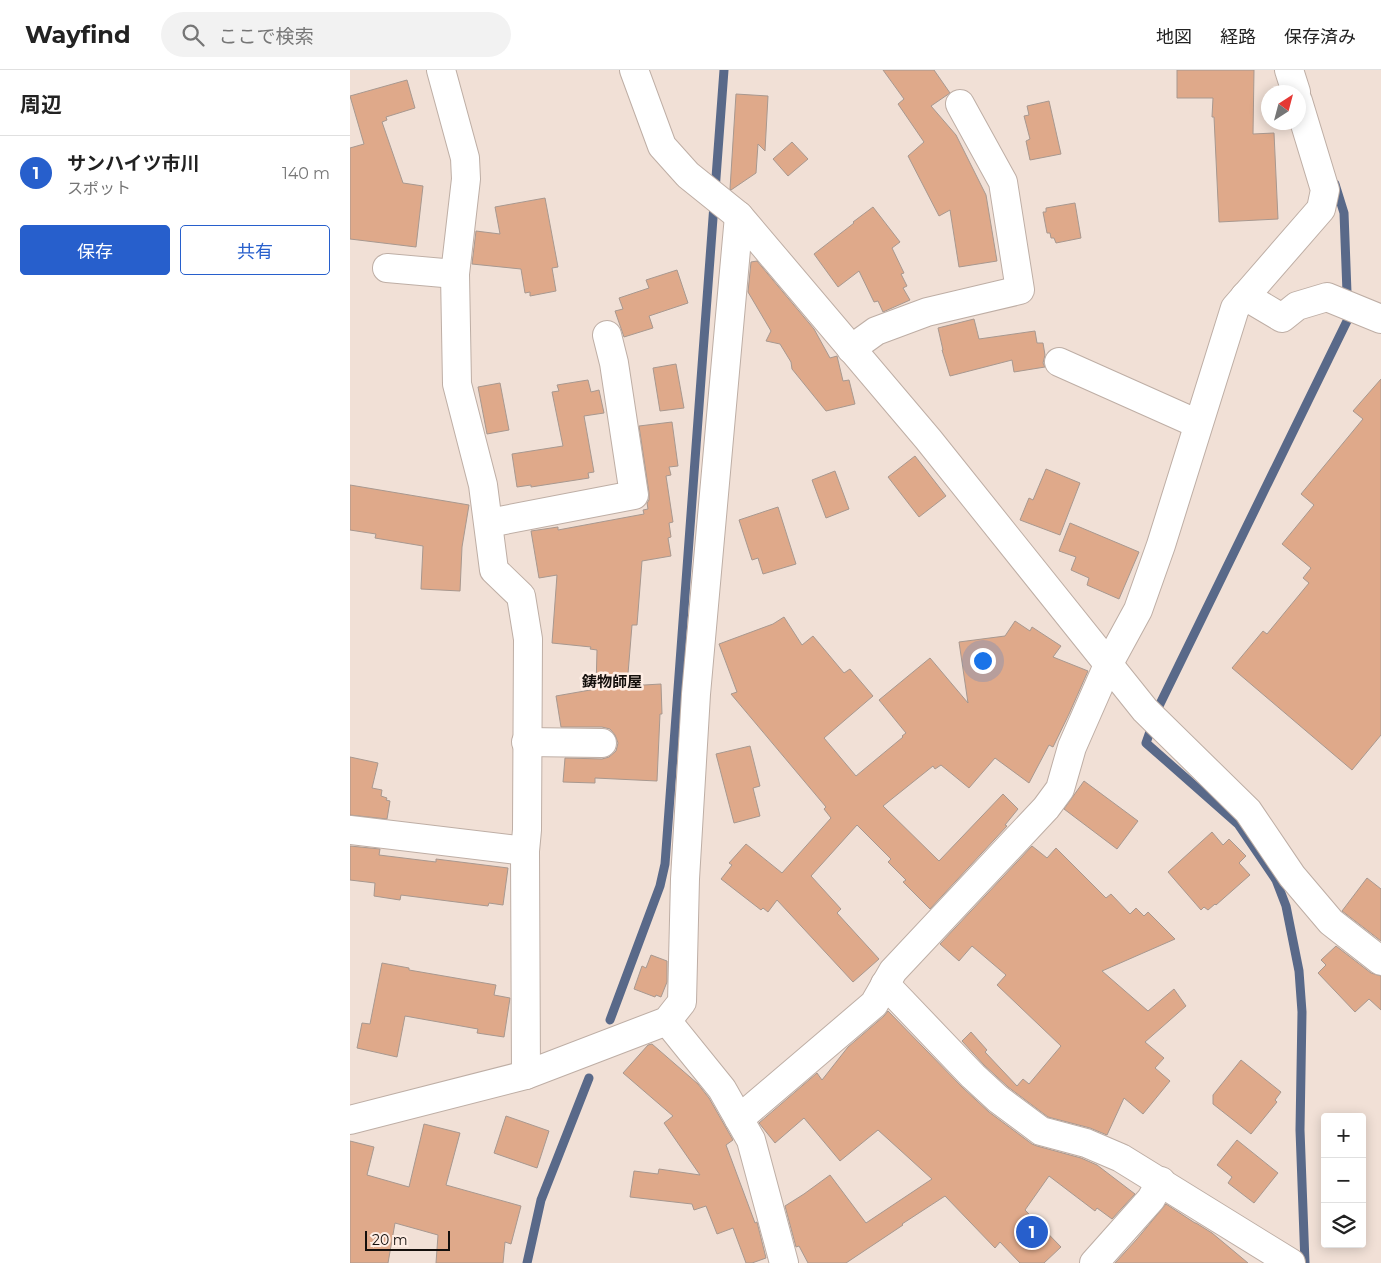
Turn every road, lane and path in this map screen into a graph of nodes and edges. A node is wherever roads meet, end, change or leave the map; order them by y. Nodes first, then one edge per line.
1 (441, 70) edge
2 (634, 70) edge
3 (1288, 70) edge
4 (1293, 85) edge
5 (960, 104) dead end
6 (1306, 127) edge
7 (724, 204) junction
8 (387, 268) dead end
9 (455, 274) junction
10 (1245, 296) junction
11 (1370, 315) edge
12 (607, 336) dead end
13 (852, 349) junction
14 (1059, 362) dead end
15 (1198, 424) junction
16 (489, 524) junction
17 (1108, 666) junction
18 (526, 742) junction
19 (602, 743) dead end
20 (350, 830) edge
21 (526, 851) junction
22 (1381, 961) edge
23 (885, 984) junction
24 (667, 1021) junction
25 (526, 1075) junction
26 (739, 1119) junction
27 (350, 1120) edge
28 (1161, 1181) junction
29 (784, 1263) edge
30 (1094, 1263) edge
31 (1291, 1263) edge

1 - 9 street
2 - 7 street
3 - 4 street
5 - 13 street
6 - 10 street
7 - 13 street
7 - 24 street
8 - 9 street
9 - 16 street
10 - 11 street
10 - 15 street
12 - 16 street
13 - 17 street
14 - 15 street
15 - 17 street
16 - 18 street
17 - 22 street
17 - 23 street
18 - 19 street
18 - 21 street
20 - 21 street
21 - 25 street
23 - 26 street
23 - 28 street
24 - 25 street
24 - 26 street
25 - 27 street
26 - 29 street
28 - 30 street
28 - 31 street

